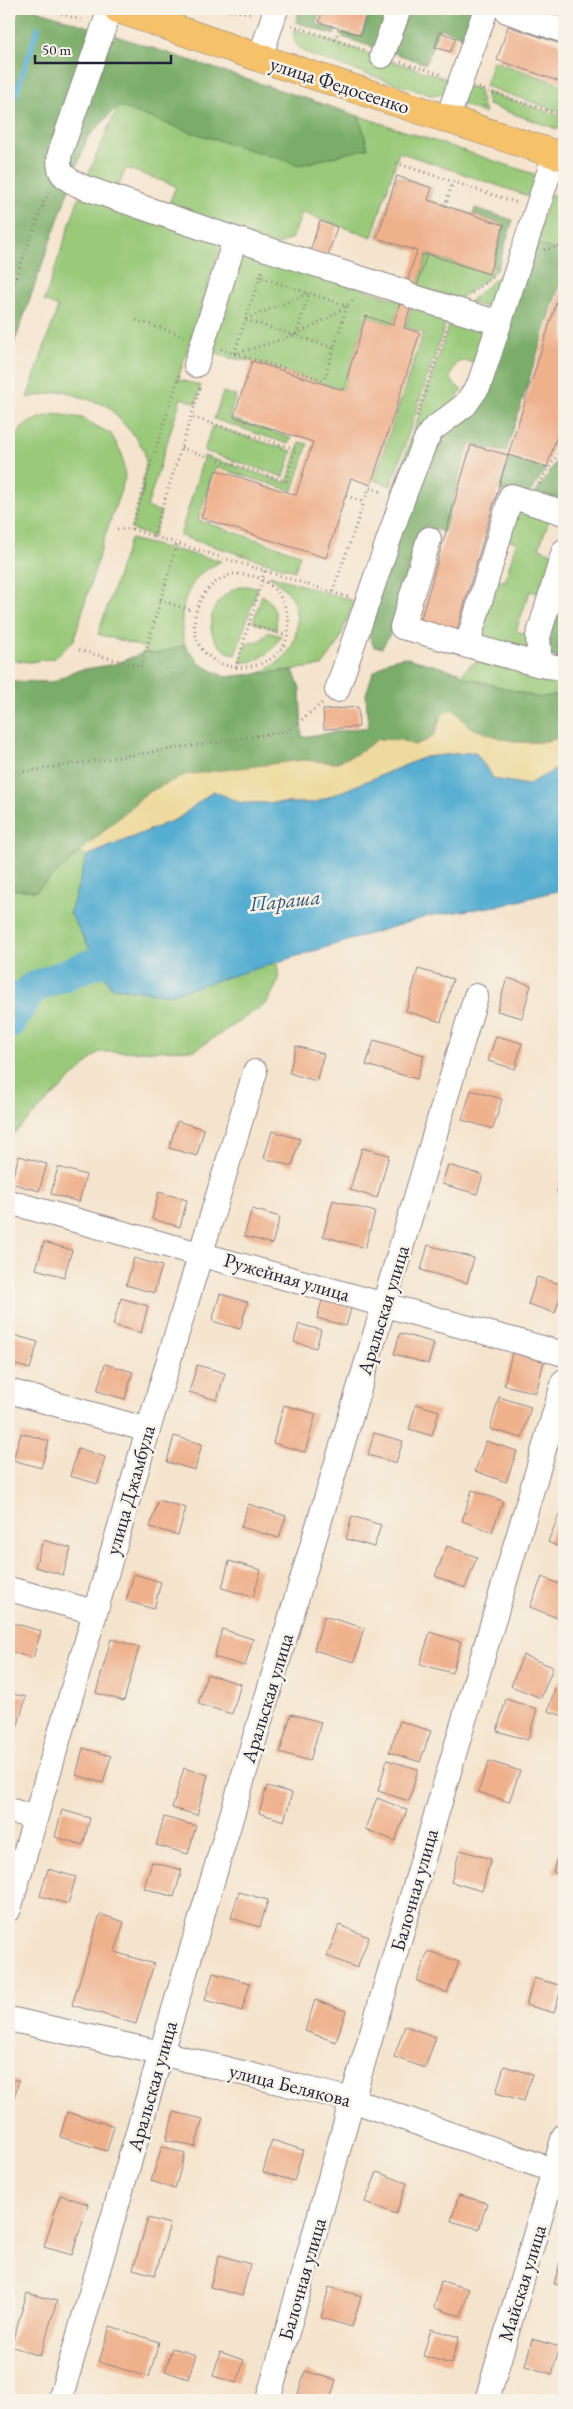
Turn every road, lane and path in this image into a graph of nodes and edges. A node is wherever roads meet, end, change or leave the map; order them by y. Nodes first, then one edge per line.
1 (110, 9) edge
2 (118, 9) edge
3 (209, 9) edge
4 (398, 9) edge
5 (491, 9) edge
6 (275, 14) edge
7 (158, 16) edge
8 (339, 29) dead end
9 (564, 31) edge
10 (335, 40) junction
11 (382, 56) junction
12 (260, 58) junction
13 (459, 80) junction
14 (564, 115) edge
15 (446, 120) junction
16 (560, 156) edge
17 (396, 163) dead end
18 (58, 165) junction
19 (453, 182) junction
20 (444, 206) dead end
21 (535, 209) junction
22 (235, 239) junction
23 (497, 274) dead end
24 (260, 277) dead end
25 (374, 283) junction
26 (309, 293) junction
27 (9, 296) edge
28 (347, 306) junction
29 (453, 308) junction
30 (499, 323) junction
31 (296, 336) junction
32 (334, 348) junction
33 (196, 373) junction
34 (191, 417) junction
35 (416, 420) dead end
36 (557, 438) dead end
37 (564, 440) edge
38 (564, 444) edge
39 (182, 448) junction
40 (346, 496) dead end
41 (527, 501) junction
42 (382, 508) junction
43 (564, 513) edge
44 (117, 529) dead end
45 (131, 529) junction
46 (154, 537) junction
47 (429, 539) dead end
48 (177, 544) junction
49 (564, 551) edge
50 (265, 570) junction
51 (263, 580) junction
52 (354, 589) dead end
53 (333, 592) junction
54 (160, 600) junction
55 (193, 611) dead end
56 (249, 624) junction
57 (287, 636) junction
58 (467, 646) junction
59 (79, 650) dead end
60 (540, 665) junction
61 (236, 668) junction
62 (564, 668) edge
63 (338, 690) joint
64 (9, 774) edge
65 (476, 996) dead end
66 (255, 1072) dead end
67 (9, 1202) edge
68 (202, 1253) junction
69 (384, 1305) junction
70 (564, 1354) edge
71 (564, 1381) edge
72 (9, 1391) edge
73 (148, 1430) junction
74 (9, 1589) edge
75 (95, 1612) junction
76 (9, 1810) edge
77 (35, 1818) junction
78 (9, 1910) edge
79 (9, 2019) edge
80 (161, 2053) junction
81 (352, 2100) junction
82 (564, 2136) edge
83 (560, 2172) edge
84 (60, 2400) edge
85 (268, 2400) edge
86 (487, 2400) edge

1 - 18 street
2 - 7 main road, улица Федосеенко
3 - 6 path
4 - 11 street
5 - 9 street
5 - 13 street
6 - 10 path
6 - 12 street
7 - 12 main road, улица Федосеенко
8 - 10 path
10 - 11 path
11 - 13 path
12 - 15 main road, улица Федосеенко
13 - 14 path
13 - 15 street
15 - 16 main road, улица Федосеенко
16 - 21 street
17 - 19 path
18 - 22 street
18 - 27 path
19 - 20 path
19 - 21 path
21 - 30 street
22 - 25 street
22 - 33 street
23 - 29 path
24 - 26 path
25 - 28 path
25 - 29 street
26 - 28 path
26 - 31 path
26 - 31 path
28 - 31 path
28 - 32 path
29 - 30 street
29 - 35 path
30 - 42 street
31 - 32 path
31 - 32 path
33 - 34 path
33 - 45 path
34 - 39 path
34 - 39 path
36 - 37 path
38 - 41 path
39 - 46 path
40 - 42 path
41 - 43 street
41 - 58 street
42 - 42 path
42 - 53 path
42 - 63 street
44 - 45 path
45 - 46 path
46 - 48 path
47 - 58 street
48 - 50 path
48 - 54 path
49 - 60 street
50 - 51 path
50 - 53 path
51 - 56 path
51 - 57 path
51 - 61 path
52 - 53 path
54 - 55 path
54 - 59 path
56 - 57 path
56 - 61 path
57 - 61 path
58 - 60 street
60 - 62 street
63 - 64 path
65 - 69 street, Аральская улица
66 - 68 street, улица Джамбула
67 - 68 street, Ружейная улица
68 - 69 street, Ружейная улица
68 - 73 street, улица Джамбула
69 - 70 street, Ружейная улица
69 - 80 street, Аральская улица
71 - 81 street, Балочная улица
72 - 73 street
73 - 75 street, улица Джамбула
74 - 75 street
75 - 77 street, улица Джамбула
76 - 77 street
77 - 78 street, улица Джамбула
79 - 80 street, улица Белякова
80 - 81 street, улица Белякова
80 - 84 street, Аральская улица
81 - 83 street, улица Белякова
81 - 85 street, Балочная улица
82 - 83 street, Майская улица
83 - 86 street, Майская улица

